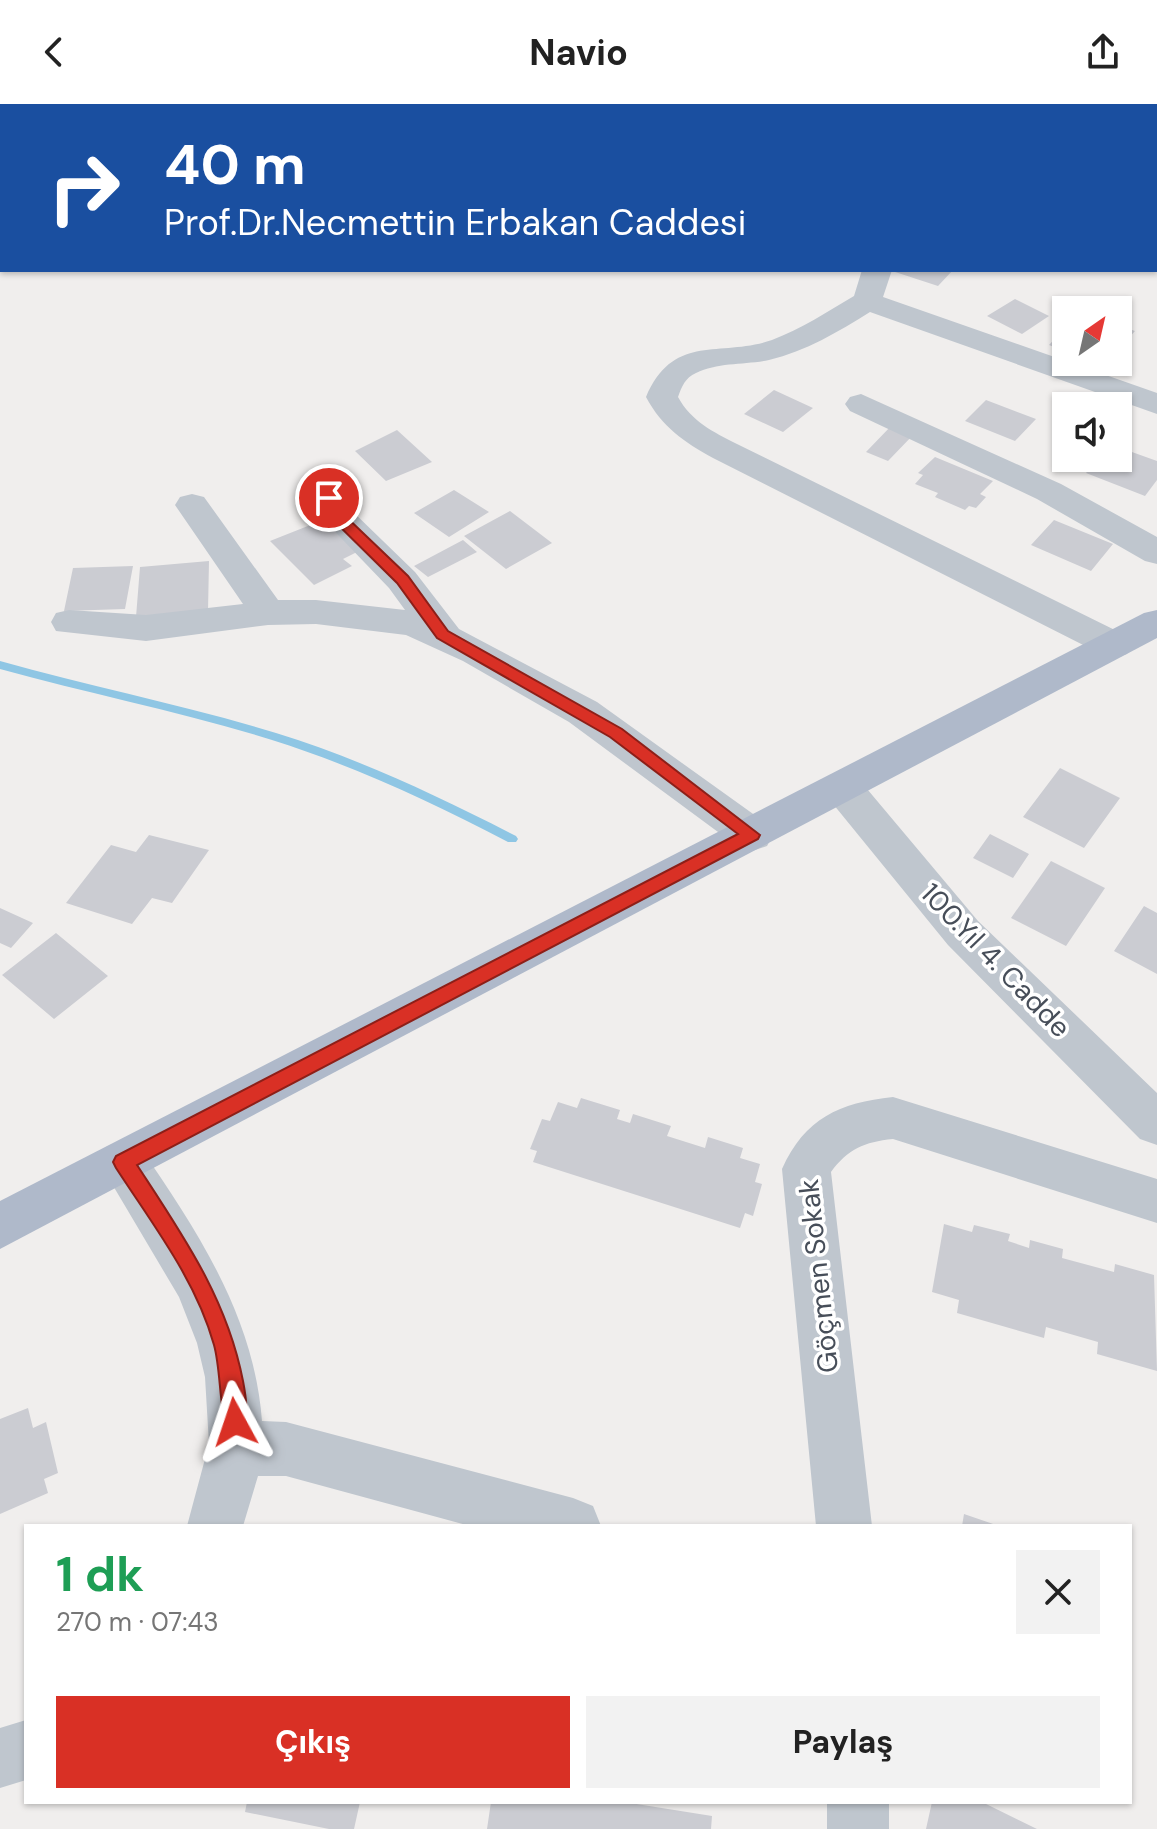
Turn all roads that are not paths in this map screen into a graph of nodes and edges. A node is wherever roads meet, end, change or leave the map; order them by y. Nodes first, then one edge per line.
1 (872, 285) edge
2 (861, 404) dead end
3 (1157, 404) edge
4 (334, 482) dead end
5 (192, 505) dead end
6 (1157, 553) edge
7 (268, 613) junction
8 (69, 622) dead end
9 (1157, 622) edge
10 (443, 634) junction
11 (1114, 645) junction
12 (843, 788) junction
13 (752, 835) junction
14 (1157, 1124) edge
15 (123, 1162) junction
16 (1157, 1201) edge
17 (0, 1226) edge
18 (236, 1448) junction
19 (216, 1524) edge
20 (566, 1524) edge
21 (844, 1524) edge
22 (24, 1751) edge
23 (0, 1758) edge
24 (858, 1804) edge
25 (858, 1829) edge

1 - 3 street
1 - 11 street
2 - 6 street
4 - 10 street
5 - 7 street
7 - 8 street
7 - 10 street
9 - 11 main road
10 - 13 street
11 - 12 main road
12 - 13 main road
12 - 14 street, 100.Yıl 4. Cadde
13 - 15 main road
15 - 17 main road
15 - 18 street
16 - 21 street, Göçmen Sokak
18 - 19 street
18 - 20 street
22 - 23 street
24 - 25 street

